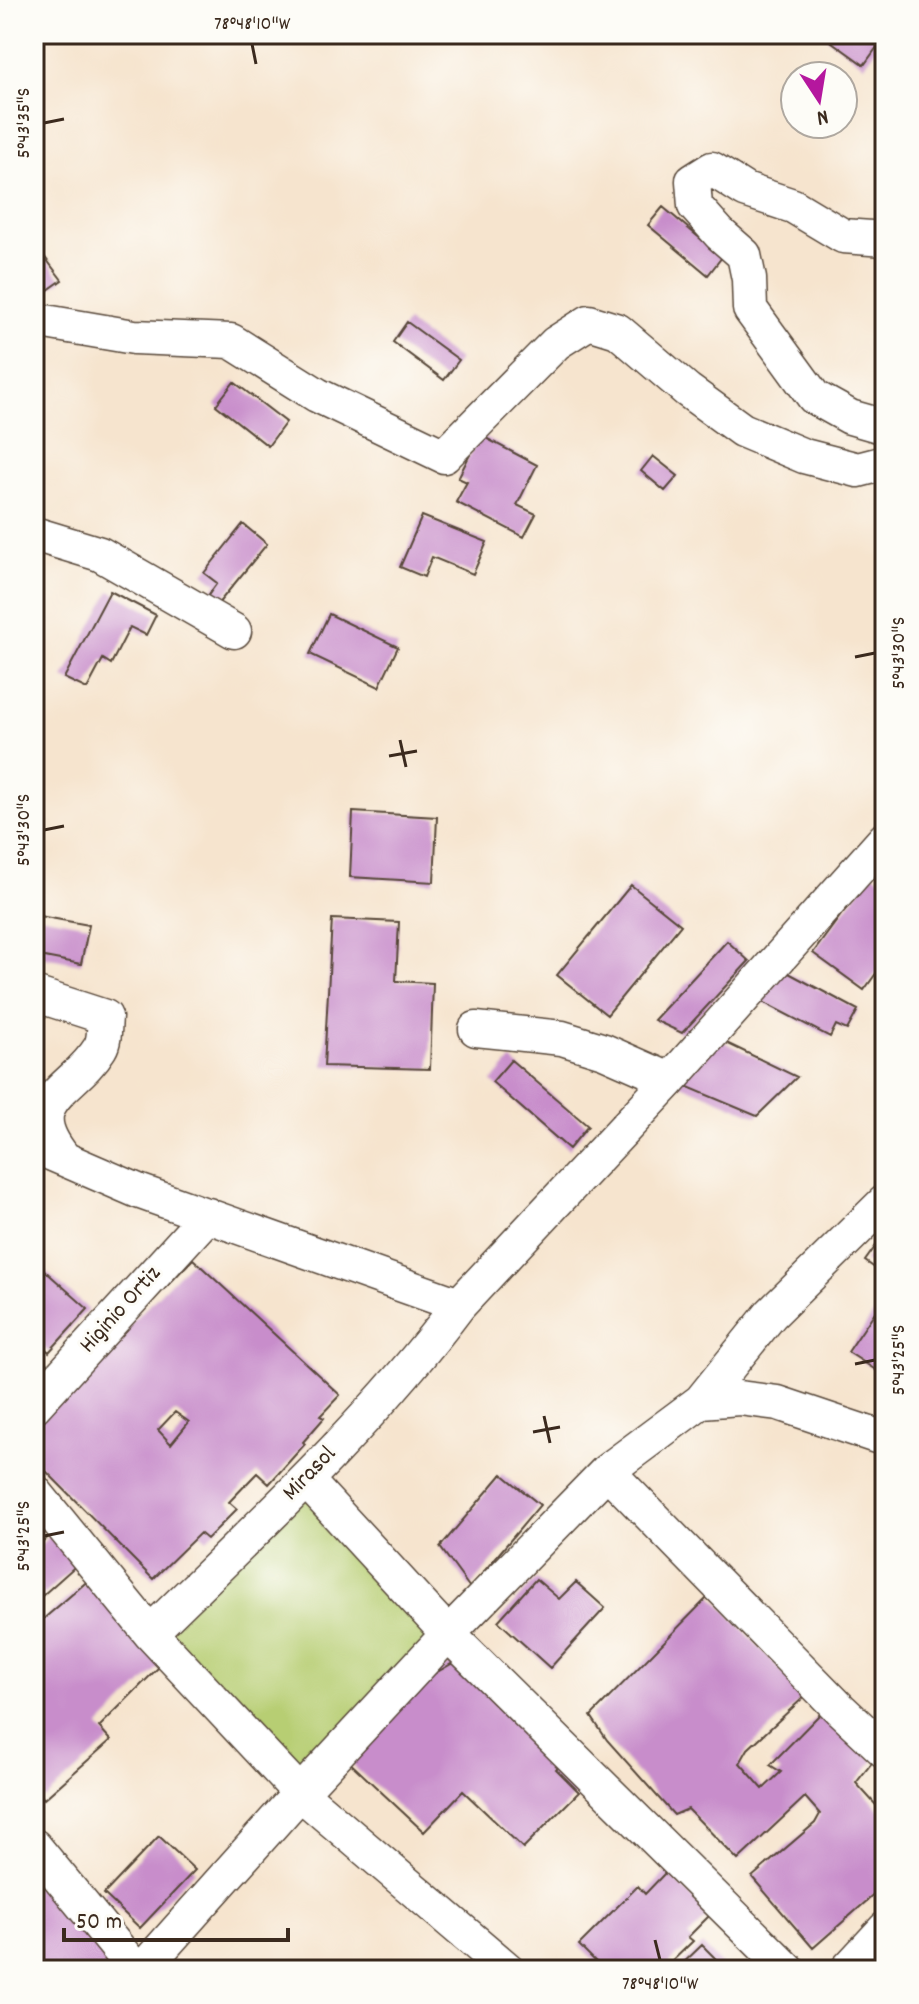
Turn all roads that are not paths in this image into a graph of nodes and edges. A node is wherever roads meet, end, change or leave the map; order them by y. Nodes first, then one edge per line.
1 (885, 239) edge
2 (34, 320) edge
3 (885, 427) edge
4 (885, 463) edge
5 (34, 534) edge
6 (234, 631) dead end
7 (885, 839) edge
8 (34, 994) edge
9 (476, 1029) dead end
10 (670, 1080) junction
11 (48, 1151) edge
12 (885, 1202) edge
13 (208, 1215) junction
14 (459, 1305) junction
15 (701, 1401) junction
16 (34, 1406) edge
17 (885, 1439) edge
18 (607, 1471) junction
19 (306, 1480) junction
20 (34, 1491) edge
21 (150, 1633) junction
22 (448, 1634) junction
23 (885, 1751) edge
24 (300, 1793) junction
25 (34, 1846) edge
26 (885, 1929) edge
27 (139, 1970) edge
28 (508, 1970) edge
29 (788, 1970) edge
30 (847, 1970) edge

1 - 3 street
2 - 4 street
5 - 6 street
7 - 10 street, Mirasol
8 - 11 street
9 - 10 street
10 - 14 street, Mirasol
11 - 13 street
12 - 15 street
13 - 14 street
13 - 16 street, Higinio Ortiz
14 - 19 street, Mirasol
15 - 17 street
15 - 18 street
18 - 22 street
18 - 23 street
19 - 21 street, Mirasol
19 - 22 street
20 - 21 street
21 - 24 street
22 - 24 street
22 - 29 street
24 - 27 street
24 - 28 street
25 - 27 street
26 - 30 street

